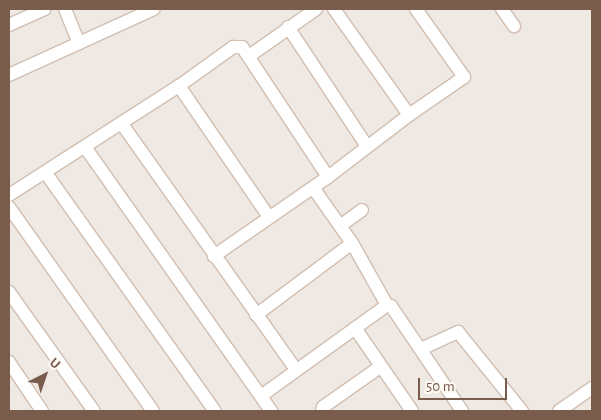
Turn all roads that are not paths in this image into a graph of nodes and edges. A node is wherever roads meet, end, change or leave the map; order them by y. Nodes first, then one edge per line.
1 (45, 9) edge
2 (66, 9) edge
3 (154, 9) edge
4 (316, 9) edge
5 (334, 9) edge
6 (416, 9) edge
7 (502, 9) edge
8 (9, 25) edge
9 (514, 26) dead end
10 (288, 27) junction
11 (79, 43) junction
12 (249, 56) junction
13 (9, 75) edge
14 (180, 86) junction
15 (409, 115) junction
16 (122, 124) junction
17 (366, 145) junction
18 (85, 147) junction
19 (45, 172) junction
20 (328, 177) junction
21 (314, 189) junction
22 (9, 195) edge
23 (9, 207) edge
24 (362, 210) dead end
25 (270, 217) junction
26 (340, 226) junction
27 (351, 244) junction
28 (214, 256) junction
29 (9, 292) edge
30 (388, 305) junction
31 (256, 316) junction
32 (355, 328) junction
33 (422, 349) junction
34 (9, 362) edge
35 (380, 367) junction
36 (296, 370) junction
37 (592, 388) edge
38 (260, 396) junction
39 (42, 411) edge
40 (94, 411) edge
41 (153, 411) edge
42 (215, 411) edge
43 (271, 411) edge
44 (322, 411) edge
45 (412, 411) edge
46 (462, 411) edge
47 (522, 411) edge
48 (560, 411) edge

1 - 8 lane
2 - 11 lane
3 - 11 lane
4 - 10 lane
5 - 15 lane
6 - 15 lane
7 - 9 lane
10 - 12 lane
10 - 17 lane
11 - 13 lane
12 - 14 lane
12 - 20 lane
14 - 16 lane
14 - 25 lane
15 - 17 lane
16 - 18 lane
16 - 28 lane
17 - 20 lane
18 - 19 lane
18 - 38 lane
19 - 22 lane
19 - 42 lane
20 - 21 lane
21 - 25 lane
21 - 26 lane
23 - 41 lane
24 - 26 lane
25 - 28 lane
26 - 27 lane
27 - 30 lane
27 - 31 lane
28 - 31 lane
29 - 40 lane
30 - 32 lane
30 - 33 lane
31 - 36 lane
32 - 35 lane
32 - 36 lane
33 - 46 lane
33 - 47 lane
34 - 39 lane
35 - 44 lane
35 - 45 lane
36 - 38 lane
37 - 48 lane
38 - 43 lane

